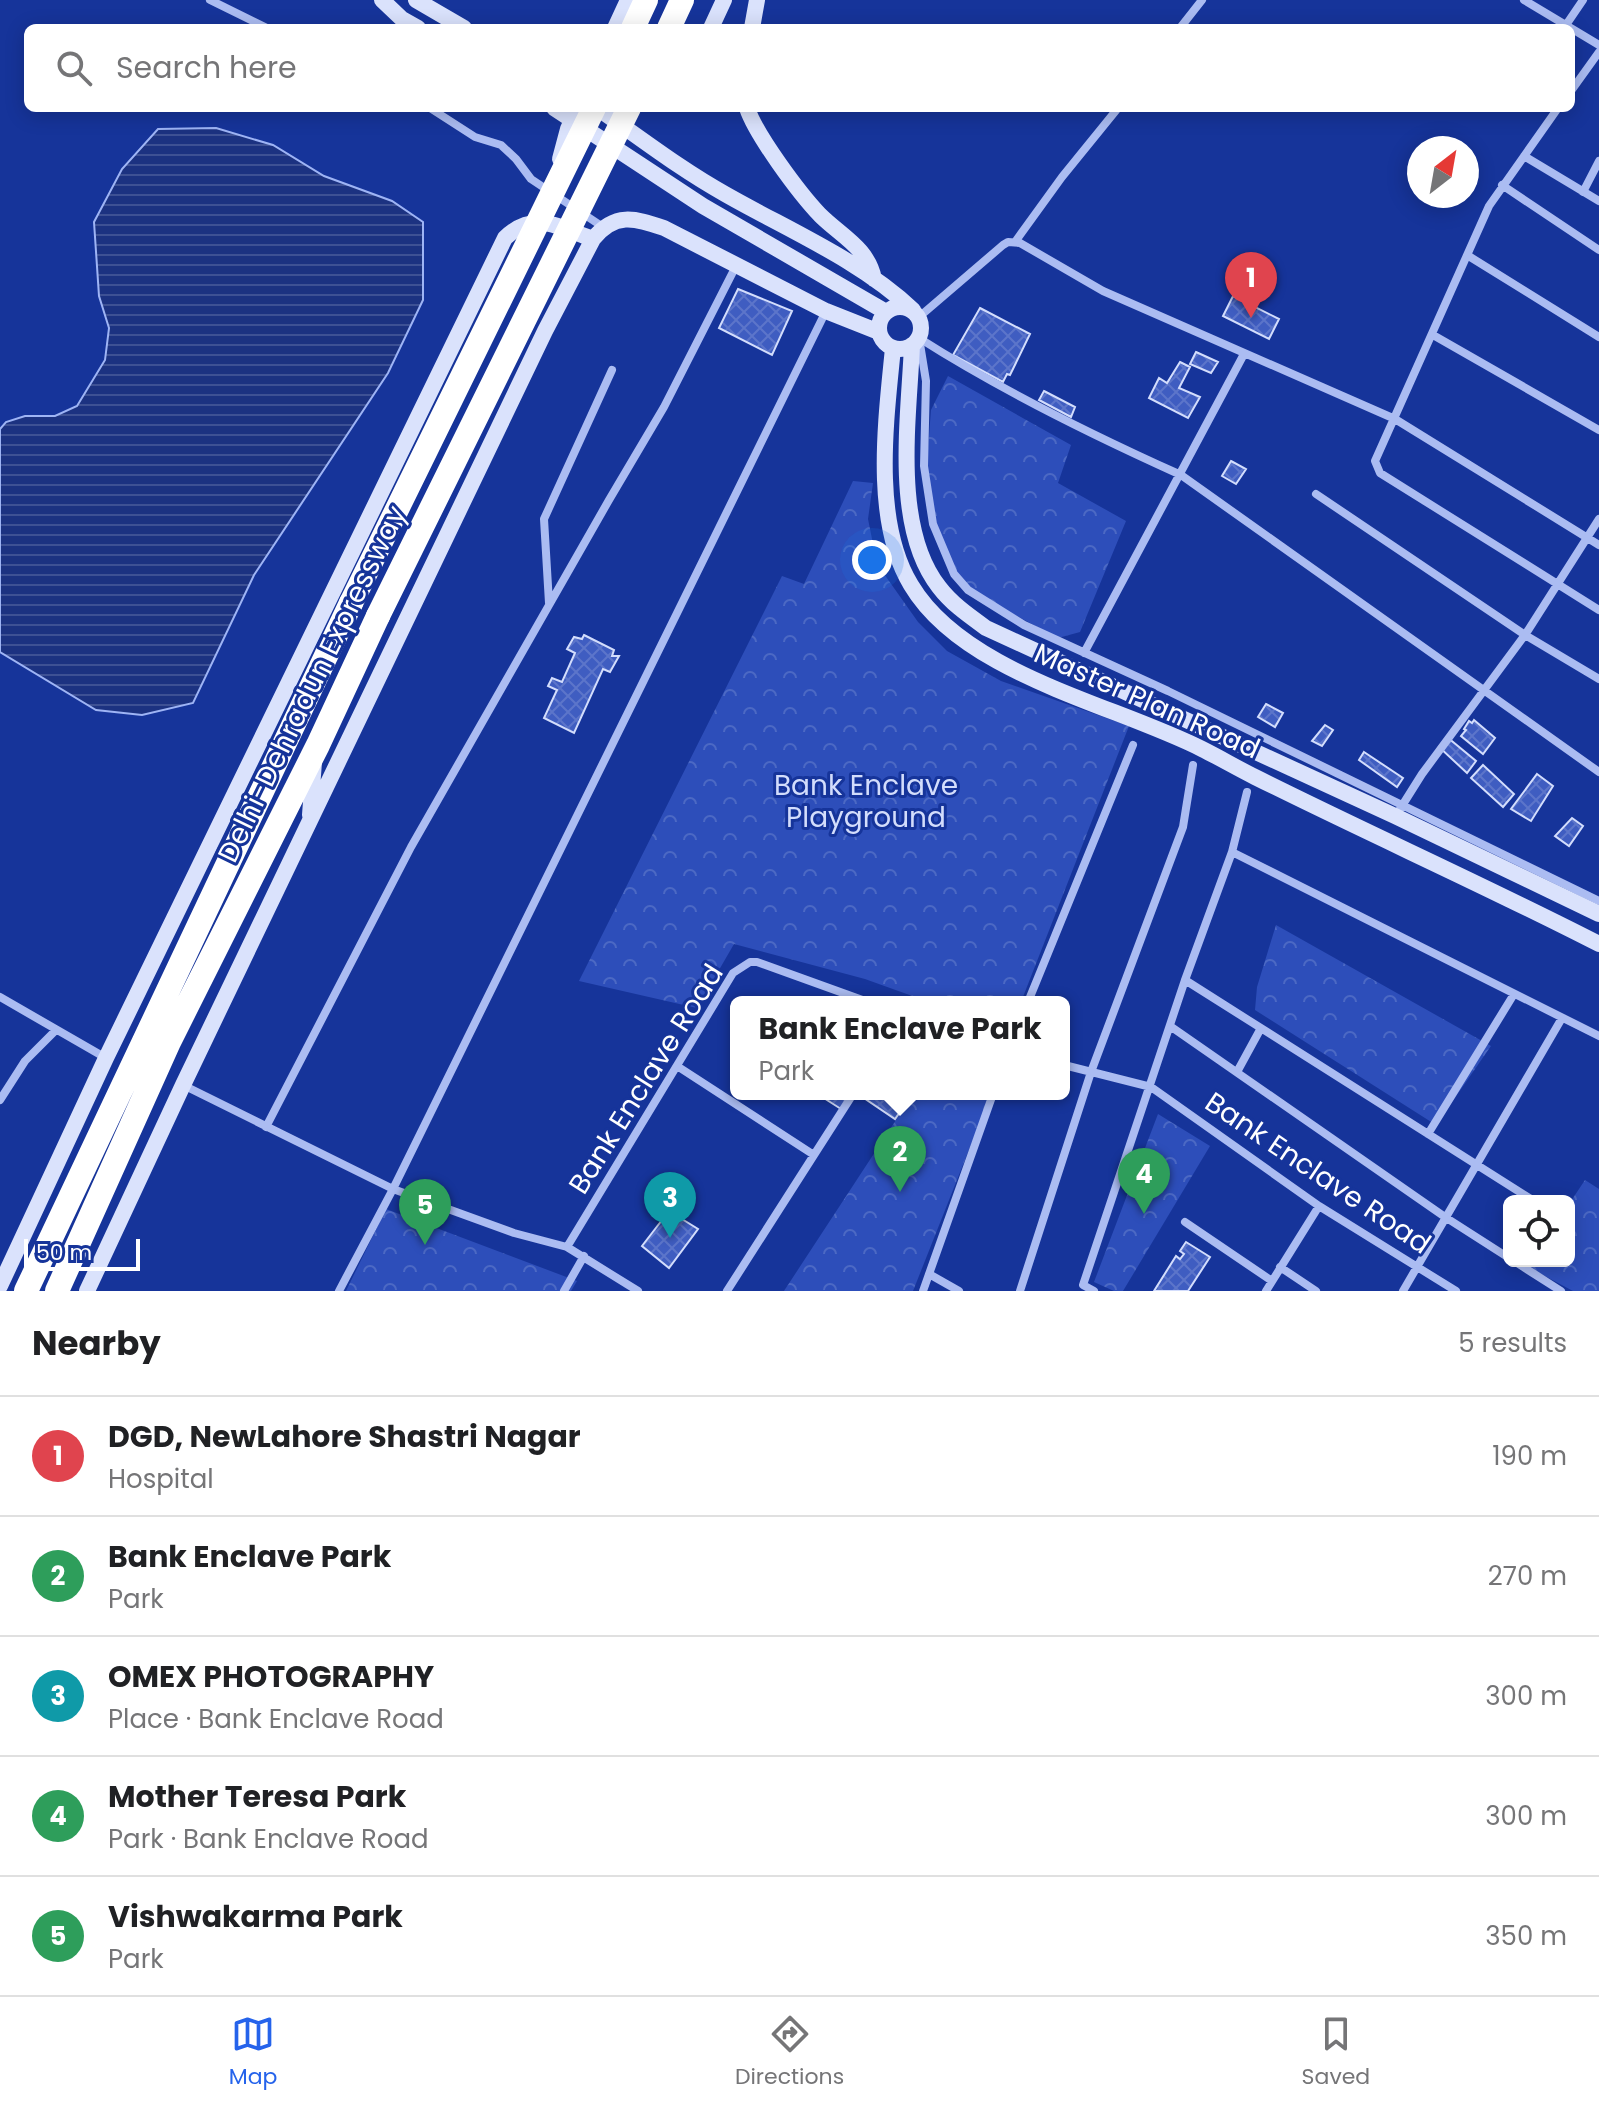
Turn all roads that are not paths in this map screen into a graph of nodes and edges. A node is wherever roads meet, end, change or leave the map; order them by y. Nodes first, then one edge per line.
1 (210, 0) edge
2 (382, 0) edge
3 (416, 0) edge
4 (628, 0) edge
5 (637, 0) edge
6 (646, 0) edge
7 (682, 0) edge
8 (724, 0) edge
9 (757, 0) edge
10 (1202, 0) edge
11 (1524, 0) edge
12 (1583, 0) edge
13 (259, 24) edge
14 (411, 24) edge
15 (457, 24) edge
16 (617, 24) edge
17 (634, 24) edge
18 (635, 24) edge
19 (671, 24) edge
20 (713, 24) edge
21 (753, 24) edge
22 (1183, 24) edge
23 (1564, 24) edge
24 (1567, 24) edge
25 (1575, 30) edge
26 (1599, 45) edge
27 (1599, 52) edge
28 (1575, 85) edge
29 (436, 112) edge
30 (560, 112) edge
31 (576, 112) edge
32 (593, 112) edge
33 (601, 112) edge
34 (627, 112) edge
35 (749, 112) edge
36 (1115, 112) edge
37 (1555, 112) edge
38 (1524, 156) junction
39 (1599, 161) edge
40 (1502, 185) junction
41 (1583, 192) junction
42 (1599, 201) edge
43 (546, 207) junction
44 (569, 231) junction
45 (598, 233) junction
46 (1015, 242) junction
47 (1599, 250) edge
48 (1467, 255) junction
49 (736, 265) junction
50 (874, 279) junction
51 (826, 311) junction
52 (886, 312) junction
53 (916, 314) junction
54 (879, 332) junction
55 (1433, 335) junction
56 (1599, 337) edge
57 (916, 342) junction
58 (893, 348) junction
59 (1244, 354) junction
60 (612, 370) dead end
61 (1395, 419) junction
62 (1599, 430) edge
63 (1181, 475) junction
64 (1316, 494) dead end
65 (1599, 519) edge
66 (1586, 537) junction
67 (1599, 545) edge
68 (1557, 584) junction
69 (549, 604) junction
70 (1599, 610) edge
71 (1525, 635) junction
72 (1084, 653) junction
73 (1130, 674) junction
74 (1599, 679) edge
75 (1122, 690) junction
76 (1484, 690) junction
77 (274, 737) junction
78 (1133, 745) dead end
79 (314, 753) junction
80 (339, 764) junction
81 (1193, 765) dead end
82 (259, 769) junction
83 (1599, 772) edge
84 (312, 788) junction
85 (1247, 792) dead end
86 (244, 800) junction
87 (1399, 810) junction
88 (285, 811) junction
89 (309, 826) junction
90 (1232, 852) junction
91 (1599, 901) edge
92 (1599, 914) edge
93 (1599, 944) edge
94 (1185, 980) junction
95 (1514, 994) junction
96 (851, 996) edge
97 (1030, 996) edge
98 (0, 997) edge
99 (1562, 1018) junction
100 (1170, 1026) junction
101 (1261, 1028) junction
102 (56, 1030) junction
103 (1599, 1036) edge
104 (106, 1058) junction
105 (677, 1066) junction
106 (1070, 1067) edge
107 (1091, 1072) junction
108 (1237, 1072) junction
109 (183, 1085) junction
110 (1151, 1087) junction
111 (0, 1100) edge
112 (849, 1100) edge
113 (991, 1100) edge
114 (266, 1127) junction
115 (1428, 1134) junction
116 (814, 1155) junction
117 (1475, 1165) junction
118 (393, 1189) junction
119 (1524, 1195) edge
120 (1319, 1206) junction
121 (1445, 1217) junction
122 (1185, 1222) dead end
123 (567, 1247) junction
124 (1503, 1254) edge
125 (584, 1256) junction
126 (1280, 1267) junction
127 (1417, 1267) junction
128 (1523, 1267) edge
129 (929, 1274) junction
130 (1272, 1281) junction
131 (0, 1286) edge
132 (1082, 1288) edge
133 (26, 1291) edge
134 (57, 1291) edge
135 (87, 1291) edge
136 (339, 1291) edge
137 (564, 1291) edge
138 (638, 1291) edge
139 (727, 1291) edge
140 (923, 1291) edge
141 (959, 1291) edge
142 (1020, 1291) edge
143 (1094, 1291) edge
144 (1266, 1291) edge
145 (1316, 1291) edge
146 (1403, 1291) edge
147 (1456, 1291) edge
148 (1561, 1291) edge

1 - 13 street
2 - 14 main road
3 - 15 main road
4 - 16 main road
5 - 17 main road
6 - 18 highway, bridge
7 - 19 highway
8 - 20 main road
9 - 21 main road
10 - 22 street
11 - 23 street
12 - 24 street
25 - 26 street
27 - 28 street
29 - 45 street
30 - 52 main road
31 - 43 main road, bridge
32 - 43 highway, Delhi-Dehradun Expressway, bridge
33 - 50 main road
34 - 44 highway, Delhi-Dehradun Expressway, bridge
35 - 50 main road
36 - 46 street
37 - 38 street
38 - 40 street
38 - 41 street
39 - 41 street
40 - 47 street
40 - 48 street
41 - 42 street
43 - 77 highway, Delhi-Dehradun Expressway, bridge
44 - 45 main road
44 - 77 main road
44 - 79 highway, Delhi-Dehradun Expressway, bridge
45 - 49 main road
45 - 80 main road
46 - 53 street
46 - 59 street
48 - 55 street
48 - 56 street
49 - 51 main road
49 - 69 street
50 - 53 main road
51 - 54 main road
51 - 118 street
52 - 53 main road
52 - 54 main road
53 - 57 main road
54 - 58 main road
55 - 61 street
55 - 62 street
57 - 58 main road
57 - 63 street
57 - 72 street
57 - 75 main road
58 - 93 main road, Master Plan Road
59 - 61 street
59 - 63 street
60 - 69 street
61 - 66 street
61 - 68 street
63 - 72 street
63 - 76 street
64 - 71 street
65 - 66 street
66 - 67 street
66 - 68 street
68 - 70 street
68 - 71 street
69 - 114 street
71 - 74 street
71 - 76 street
72 - 73 street
73 - 75 main road
73 - 87 street
75 - 87 main road
76 - 83 street
76 - 87 street
77 - 82 main road
77 - 82 main road
77 - 86 highway, Delhi-Dehradun Expressway
78 - 97 street
79 - 84 main road
79 - 88 highway, Delhi-Dehradun Expressway
80 - 84 main road
80 - 89 main road
81 - 107 street
82 - 86 main road
84 - 88 main road
84 - 89 main road
85 - 90 street
86 - 104 main road
86 - 133 highway, Delhi-Dehradun Expressway
87 - 91 street
87 - 92 main road
88 - 134 highway, Delhi-Dehradun Expressway
89 - 109 main road
90 - 94 street
90 - 95 street
94 - 100 street
94 - 101 street
95 - 99 street
95 - 115 street
96 - 105 street, Bank Enclave Road
98 - 102 street
99 - 103 street
99 - 117 street
100 - 108 street
100 - 110 street
101 - 108 street
101 - 115 street
102 - 104 street
102 - 111 street
104 - 131 main road
105 - 116 street
105 - 123 street, Bank Enclave Road
106 - 107 street, Bank Enclave Road
107 - 110 street, Bank Enclave Road
107 - 142 street
108 - 121 street
109 - 114 street
109 - 135 main road
110 - 120 street, Bank Enclave Road
110 - 132 street
112 - 116 street
113 - 129 street
114 - 118 street
115 - 117 street
116 - 139 street
117 - 119 street
117 - 121 street
118 - 123 street
118 - 136 street
120 - 126 street
120 - 127 street, Bank Enclave Road
121 - 124 street
121 - 127 street
122 - 130 street
123 - 125 street
125 - 137 street
125 - 138 street
126 - 130 street
126 - 145 street
127 - 146 street
127 - 147 street, Bank Enclave Road
128 - 148 street
129 - 140 street
129 - 141 street
130 - 144 street
132 - 143 street

